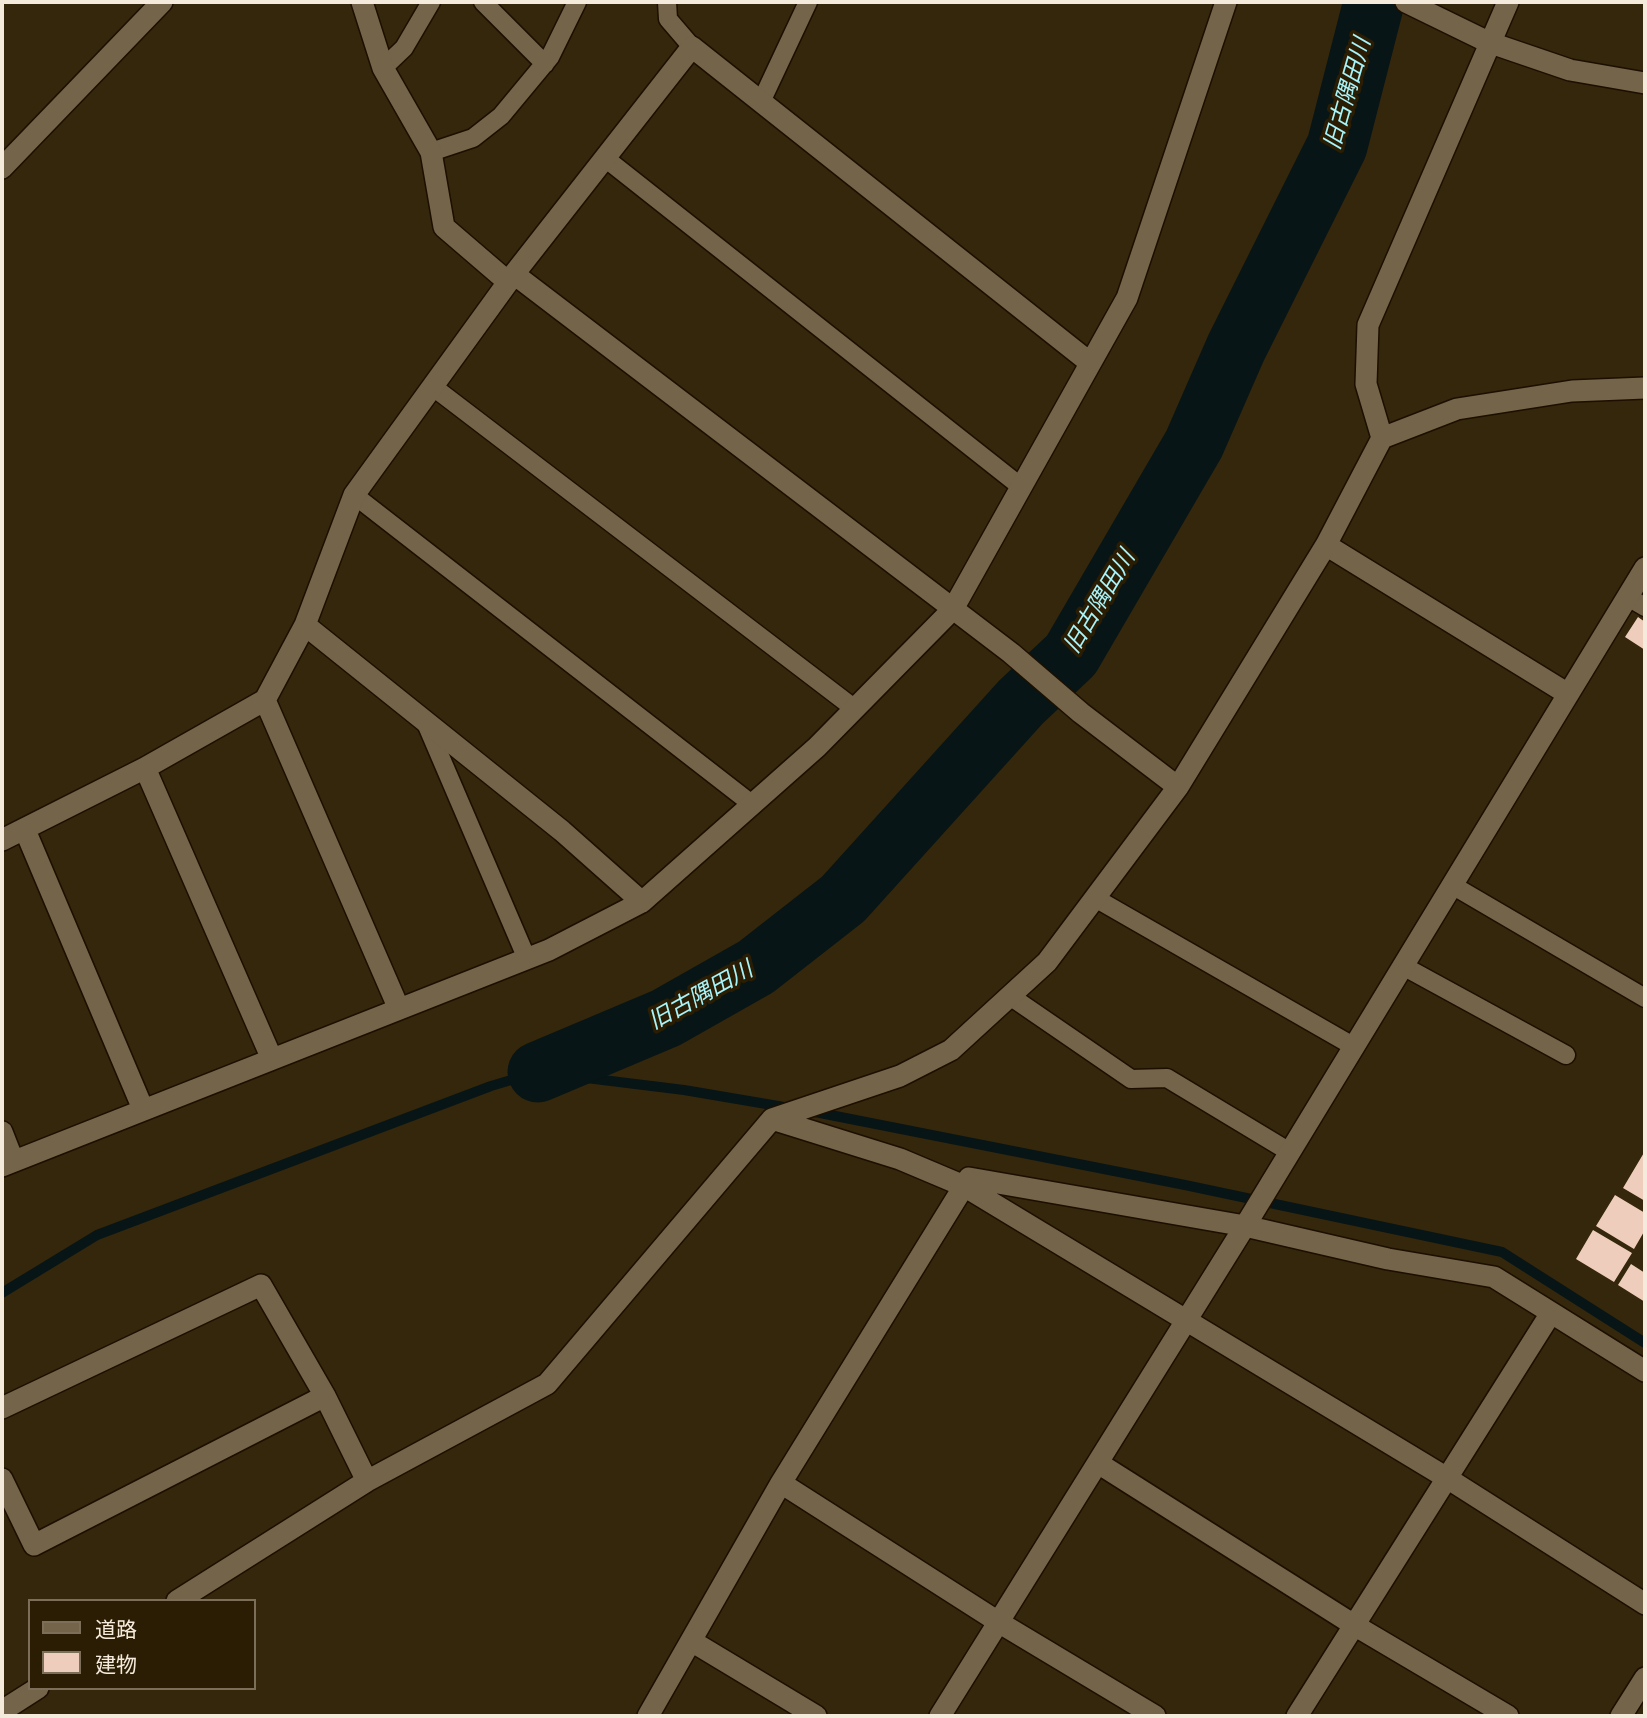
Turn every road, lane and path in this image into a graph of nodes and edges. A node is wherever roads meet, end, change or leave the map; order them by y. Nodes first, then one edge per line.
1 (162, 2) edge
2 (362, 2) edge
3 (431, 2) edge
4 (483, 2) edge
5 (577, 2) edge
6 (667, 2) edge
7 (808, 2) edge
8 (1226, 2) edge
9 (1406, 2) edge
10 (1508, 2) edge
11 (1488, 42) junction
12 (692, 47) junction
13 (545, 64) junction
14 (383, 68) junction
15 (1645, 83) edge
16 (761, 102) junction
17 (431, 152) junction
18 (605, 158) junction
19 (2, 168) edge
20 (511, 278) junction
21 (1089, 362) junction
22 (432, 386) junction
23 (1645, 388) edge
24 (1382, 438) junction
25 (1020, 486) junction
26 (354, 495) junction
27 (1326, 545) junction
28 (1645, 568) edge
29 (1637, 602) edge
30 (953, 609) junction
31 (304, 625) junction
32 (1568, 694) junction
33 (265, 700) junction
34 (855, 709) junction
35 (425, 721) junction
36 (145, 768) junction
37 (1178, 788) junction
38 (753, 805) junction
39 (25, 830) junction
40 (2, 840) edge
41 (1452, 886) junction
42 (1095, 898) junction
43 (642, 902) junction
44 (527, 959) junction
45 (1403, 966) junction
46 (1010, 996) junction
47 (1645, 998) edge
48 (399, 1009) junction
49 (1353, 1046) junction
50 (1566, 1055) dead end
51 (272, 1059) junction
52 (143, 1109) junction
53 (772, 1119) junction
54 (2, 1132) edge
55 (1288, 1151) junction
56 (8, 1163) edge
57 (964, 1186) junction
58 (1245, 1226) junction
59 (1551, 1313) junction
60 (1187, 1319) junction
61 (1645, 1371) edge
62 (324, 1396) junction
63 (2, 1408) edge
64 (1098, 1463) junction
65 (1447, 1478) junction
66 (2, 1479) edge
67 (367, 1481) junction
68 (781, 1483) junction
69 (180, 1599) edge
70 (1645, 1604) edge
71 (1000, 1623) junction
72 (1354, 1625) junction
73 (693, 1642) junction
74 (1645, 1678) edge
75 (34, 1690) edge
76 (2, 1711) edge
77 (648, 1716) edge
78 (816, 1716) edge
79 (940, 1716) edge
80 (1155, 1716) edge
81 (1297, 1716) edge
82 (1508, 1716) edge
83 (1621, 1716) edge

1 - 19 street
2 - 14 street
3 - 14 lane
4 - 13 lane
5 - 13 lane
6 - 12 lane
7 - 16 lane
8 - 21 street
9 - 11 street
10 - 11 street
11 - 15 street
11 - 24 street
12 - 16 street
12 - 18 street
13 - 17 lane
14 - 17 street
16 - 21 street
17 - 20 street
18 - 20 street
18 - 25 lane
20 - 22 street
20 - 30 street
21 - 25 street
22 - 26 street
22 - 34 lane
23 - 24 street
24 - 27 street
25 - 30 street
26 - 31 street
26 - 38 lane
27 - 32 street
27 - 37 street
28 - 29 street
29 - 32 street
30 - 34 street
30 - 37 street
31 - 33 street
31 - 35 street
32 - 41 street
33 - 36 street
33 - 48 street
34 - 38 street
35 - 43 street
35 - 44 lane
36 - 39 street
36 - 51 street
37 - 42 street
38 - 43 street
39 - 40 street
39 - 52 street
41 - 45 street
41 - 47 lane
42 - 46 street
42 - 49 lane
43 - 44 street
44 - 48 street
45 - 49 street
45 - 50 lane
46 - 53 street
46 - 55 lane
48 - 51 street
49 - 55 street
51 - 52 street
52 - 56 street
53 - 57 street
53 - 67 street
54 - 56 street
55 - 58 street
57 - 58 street
57 - 60 street
57 - 68 street
58 - 59 street
58 - 60 street
59 - 61 street
59 - 65 street
60 - 64 street
60 - 65 street
62 - 63 street
62 - 66 street
62 - 67 street
64 - 71 street
64 - 72 street
65 - 70 street
65 - 72 street
67 - 69 street
68 - 71 street
68 - 73 street
71 - 79 street
71 - 80 street
72 - 81 street
72 - 82 street
73 - 77 street
73 - 78 street
74 - 83 street
75 - 76 street

